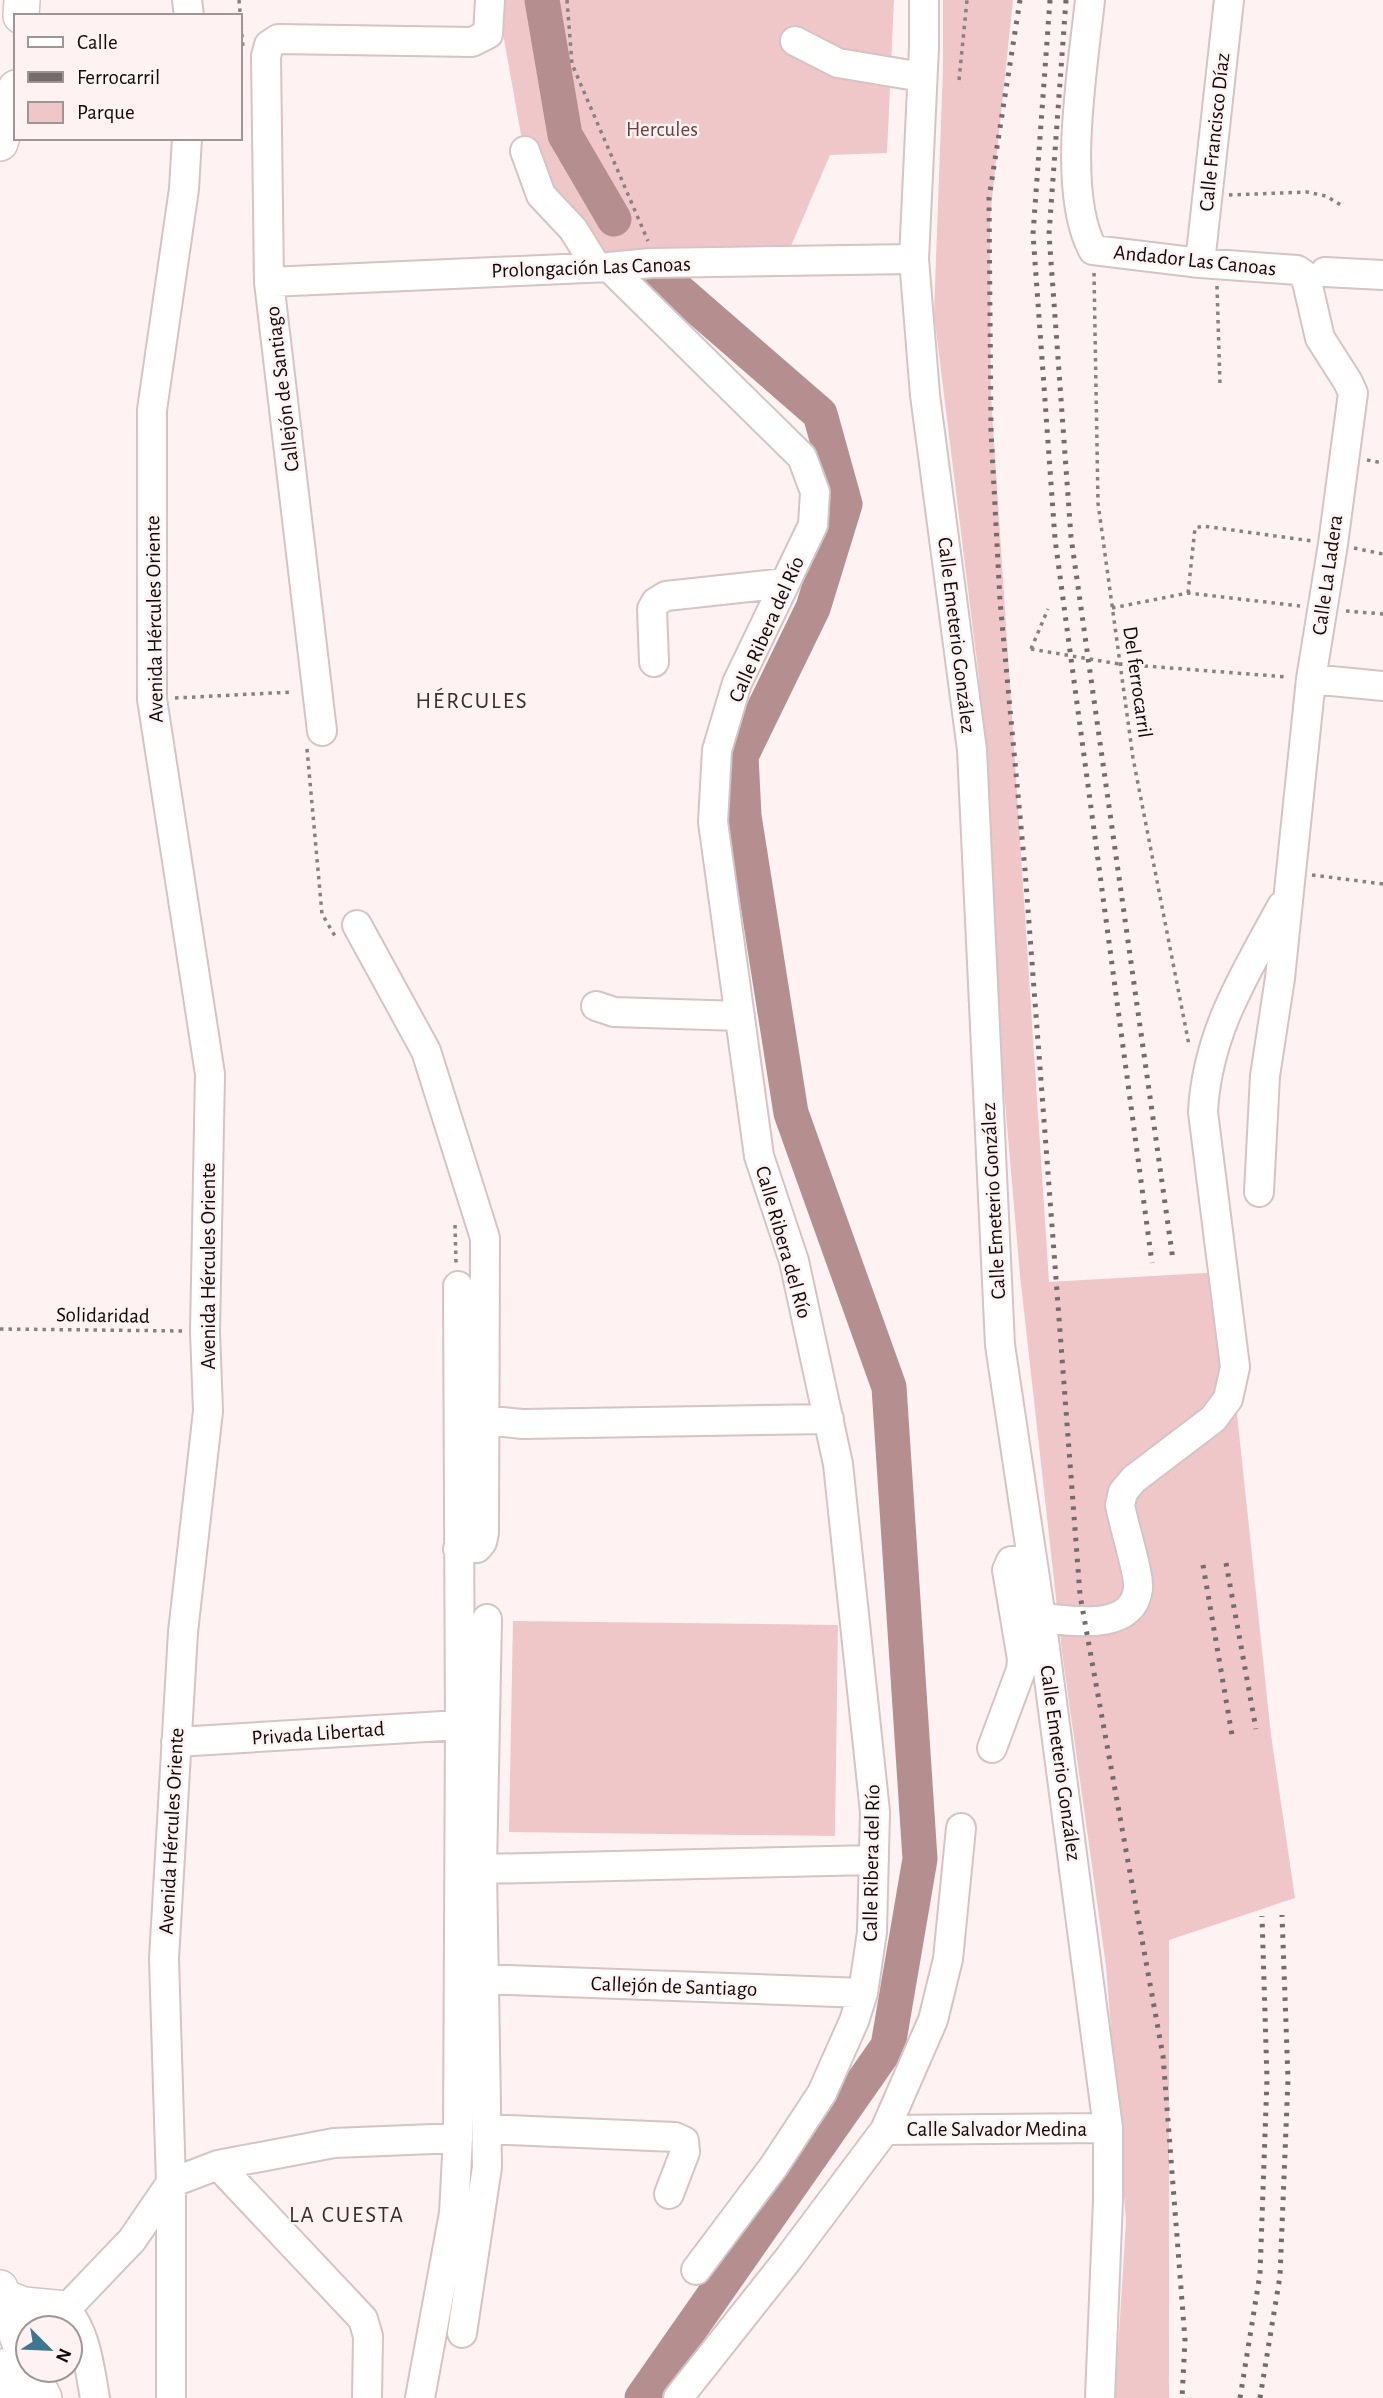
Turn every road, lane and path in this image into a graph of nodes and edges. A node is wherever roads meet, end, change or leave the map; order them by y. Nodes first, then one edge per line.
1 (490, 0) edge
2 (567, 0) edge
3 (924, 0) edge
4 (967, 0) edge
5 (1090, 0) edge
6 (1229, 0) edge
7 (796, 41) dead end
8 (922, 77) junction
9 (959, 80) dead end
10 (14, 95) edge
11 (187, 140) edge
12 (0, 143) edge
13 (526, 151) dead end
14 (1206, 196) junction
15 (1341, 205) dead end
16 (1093, 250) junction
17 (914, 259) junction
18 (659, 262) junction
19 (1208, 264) junction
20 (603, 266) junction
21 (1297, 270) joint
22 (1325, 272) dead end
23 (1383, 275) edge
24 (269, 282) junction
25 (1220, 385) dead end
26 (1332, 544) junction
27 (1383, 554) edge
28 (785, 583) junction
29 (1188, 593) junction
30 (1112, 608) junction
31 (1048, 609) dead end
32 (1323, 609) junction
33 (1383, 614) edge
34 (654, 662) dead end
35 (1119, 664) junction
36 (1311, 679) junction
37 (1383, 686) edge
38 (302, 692) dead end
39 (152, 699) junction
40 (323, 731) dead end
41 (1290, 883) junction
42 (1383, 884) edge
43 (357, 925) dead end
44 (596, 1006) dead end
45 (740, 1016) junction
46 (1192, 1058) dead end
47 (1259, 1192) dead end
48 (457, 1286) dead end
49 (0, 1329) edge
50 (205, 1332) junction
51 (829, 1419) junction
52 (484, 1420) junction
53 (458, 1549) junction
54 (1032, 1558) junction
55 (1041, 1618) junction
56 (487, 1619) dead end
57 (460, 1725) junction
58 (176, 1742) junction
59 (992, 1748) dead end
60 (961, 1828) dead end
61 (874, 1860) junction
62 (482, 1869) junction
63 (484, 1979) junction
64 (863, 1993) junction
65 (1108, 2128) junction
66 (487, 2129) junction
67 (886, 2130) junction
68 (458, 2137) junction
69 (218, 2165) junction
70 (171, 2183) junction
71 (669, 2194) dead end
72 (696, 2270) dead end
73 (1, 2292) edge
74 (48, 2314) edge
75 (65, 2314) edge
76 (462, 2333) dead end
77 (84, 2338) edge
78 (14, 2348) edge
79 (94, 2398) edge
80 (171, 2398) edge
81 (366, 2398) edge
82 (420, 2398) edge
83 (678, 2398) edge
84 (1100, 2398) edge

1 - 24 street, Callejón de Santiago
2 - 18 path
3 - 8 street, Calle Emeterio González
4 - 9 path
5 - 16 street
6 - 14 street, Calle Francisco Díaz
7 - 8 street
8 - 17 street, Calle Emeterio González
10 - 12 main road
11 - 39 street, Avenida Hércules Oriente
13 - 20 street, Calle Ribera del Río
14 - 15 path
14 - 19 street, Calle Francisco Díaz
16 - 19 street, Andador Las Canoas
16 - 30 path, Del ferrocarril
17 - 18 street, Prolongación Las Canoas
17 - 54 street, Calle Emeterio González
18 - 20 street, Prolongación Las Canoas
19 - 21 street, Andador Las Canoas
19 - 25 path
20 - 24 street, Prolongación Las Canoas
20 - 28 street, Calle Ribera del Río
21 - 26 street, Calle La Ladera
22 - 23 street
24 - 40 street, Callejón de Santiago
26 - 27 path
26 - 29 path
26 - 32 street, Calle La Ladera
28 - 34 street
28 - 45 street, Calle Ribera del Río
29 - 30 path
29 - 32 path
30 - 35 path, Del ferrocarril
31 - 35 path, bridge
32 - 33 path
32 - 36 street, Calle La Ladera
35 - 36 path
35 - 46 path, Del ferrocarril
36 - 37 street
36 - 41 street, Calle La Ladera
38 - 39 path
39 - 50 street, Avenida Hércules Oriente
41 - 42 path
41 - 47 street, Calle La Ladera
41 - 55 street, Calle La Ladera
43 - 52 street
44 - 45 street
45 - 51 street, Calle Ribera del Río
48 - 53 street
49 - 50 path, Solidaridad
50 - 58 street, Avenida Hércules Oriente
51 - 52 street
51 - 61 street, Calle Ribera del Río
52 - 53 street
53 - 57 street
54 - 55 street, Calle Emeterio González
54 - 59 street
55 - 65 street, Calle Emeterio González
56 - 62 street
57 - 58 street, Privada Libertad
57 - 68 street
58 - 70 street, Avenida Hércules Oriente
60 - 67 street
61 - 62 street
61 - 64 street, Calle Ribera del Río
62 - 63 street
63 - 64 street, Callejón de Santiago
63 - 66 street
64 - 72 street, Calle Ribera del Río
65 - 67 street, Calle Salvador Medina
65 - 84 street, Calle Emeterio González
66 - 71 street
66 - 76 street
67 - 83 street
68 - 69 street
68 - 82 street
69 - 70 street
69 - 81 street
70 - 75 street
70 - 80 street, Avenida Hércules Oriente
73 - 74 main road
73 - 78 main road
77 - 79 street

